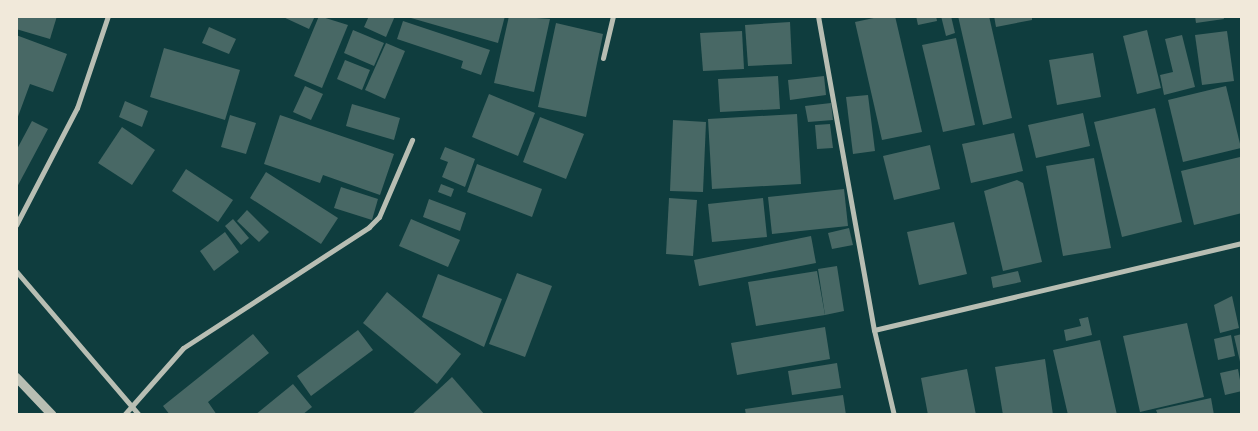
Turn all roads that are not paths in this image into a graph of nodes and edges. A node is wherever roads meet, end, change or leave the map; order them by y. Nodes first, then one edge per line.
1 (108, 16) edge
2 (613, 16) edge
3 (818, 16) edge
4 (603, 58) dead end
5 (412, 140) dead end
6 (16, 225) edge
7 (1242, 244) edge
8 (16, 271) edge
9 (874, 330) junction
10 (16, 377) edge
11 (129, 405) junction
12 (52, 415) edge
13 (124, 415) edge
14 (139, 415) edge
15 (894, 415) edge

1 - 6 street
2 - 4 street
3 - 9 street
5 - 11 street
7 - 9 street
8 - 11 street
9 - 15 street
10 - 12 street
11 - 13 street
11 - 14 street

